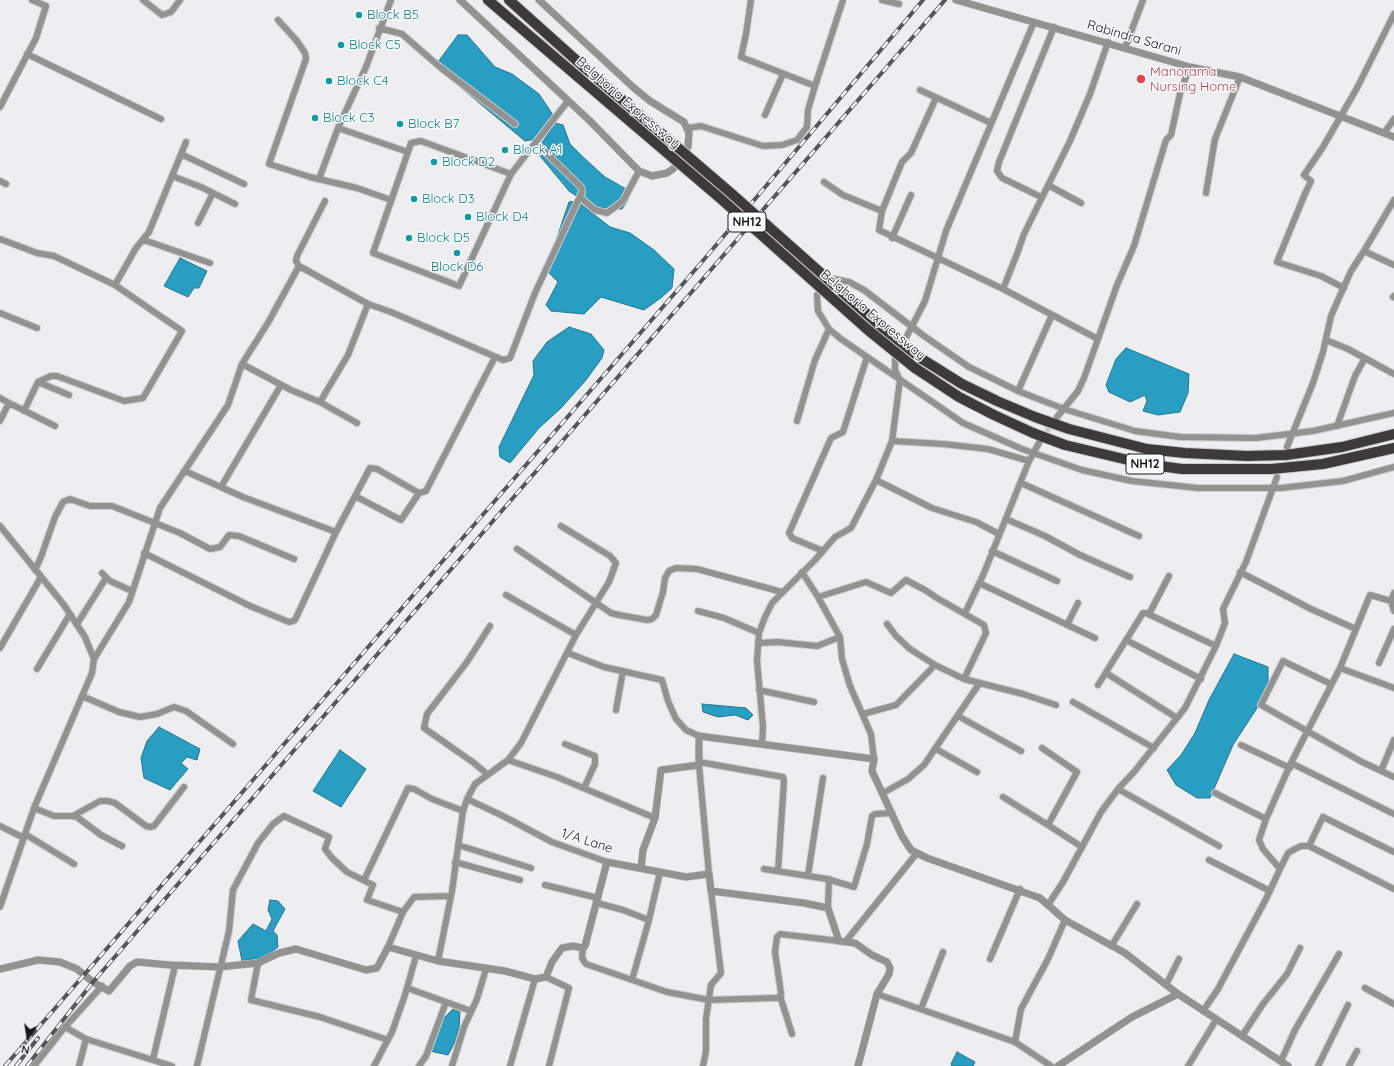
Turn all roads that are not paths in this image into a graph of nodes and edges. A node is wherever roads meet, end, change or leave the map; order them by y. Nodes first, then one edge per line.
1 (32, 0) edge
2 (143, 0) edge
3 (180, 0) edge
4 (391, 0) edge
5 (460, 0) edge
6 (488, 0) edge
7 (509, 0) edge
8 (539, 0) edge
9 (751, 0) edge
10 (843, 0) edge
11 (882, 0) edge
12 (956, 0) edge
13 (1143, 0) edge
14 (899, 4) dead end
15 (1394, 14) edge
16 (278, 20) dead end
17 (1034, 22) junction
18 (1054, 27) junction
19 (379, 28) junction
20 (1108, 42) junction
21 (1125, 48) junction
22 (27, 54) junction
23 (1190, 67) junction
24 (783, 74) junction
25 (1240, 77) junction
26 (815, 86) junction
27 (920, 90) dead end
28 (936, 98) junction
29 (568, 100) junction
30 (0, 107) edge
31 (765, 115) dead end
32 (1340, 116) junction
33 (1394, 119) edge
34 (161, 120) dead end
35 (991, 123) junction
36 (515, 124) dead end
37 (338, 128) junction
38 (688, 128) junction
39 (1384, 133) junction
40 (1394, 138) edge
41 (186, 142) dead end
42 (536, 143) junction
43 (408, 152) junction
44 (181, 154) junction
45 (639, 171) junction
46 (511, 174) junction
47 (172, 176) junction
48 (319, 179) junction
49 (824, 182) dead end
50 (244, 184) dead end
51 (1048, 185) junction
52 (213, 193) junction
53 (1206, 193) dead end
54 (912, 195) dead end
55 (580, 197) junction
56 (1041, 197) junction
57 (391, 200) junction
58 (1394, 200) edge
59 (325, 201) dead end
60 (1081, 202) dead end
61 (235, 204) dead end
62 (882, 211) junction
63 (198, 223) dead end
64 (892, 238) junction
65 (0, 239) edge
66 (144, 240) junction
67 (1364, 252) junction
68 (940, 257) junction
69 (210, 263) dead end
70 (1394, 265) edge
71 (299, 266) junction
72 (115, 285) junction
73 (1003, 288) junction
74 (1344, 288) junction
75 (368, 304) junction
76 (0, 314) edge
77 (1052, 315) junction
78 (912, 325) junction
79 (37, 328) dead end
80 (829, 329) junction
81 (1098, 339) junction
82 (1326, 340) junction
83 (495, 357) junction
84 (867, 357) junction
85 (1365, 358) junction
86 (242, 364) junction
87 (1394, 374) edge
88 (900, 380) junction
89 (38, 382) junction
90 (281, 385) junction
91 (1018, 391) junction
92 (69, 395) dead end
93 (0, 398) edge
94 (320, 402) junction
95 (9, 403) junction
96 (1064, 408) junction
97 (24, 410) junction
98 (1394, 413) edge
99 (1057, 417) tunnel mouth
100 (0, 421) edge
101 (797, 421) dead end
102 (357, 423) dead end
103 (55, 426) dead end
104 (1337, 426) junction
105 (1292, 434) junction
106 (1394, 434) edge
107 (892, 441) junction
108 (1040, 441) tunnel mouth
109 (1287, 447) dead end
110 (1394, 448) edge
111 (1034, 452) junction
112 (1029, 461) junction
113 (1394, 467) edge
114 (185, 471) junction
115 (1277, 477) dead end
116 (876, 480) junction
117 (1021, 483) junction
118 (221, 487) junction
119 (1273, 488) junction
120 (419, 493) junction
121 (355, 496) junction
122 (1006, 519) junction
123 (155, 523) junction
124 (0, 526) edge
125 (561, 526) dead end
126 (336, 532) junction
127 (999, 534) junction
128 (1138, 536) dead end
129 (517, 549) dead end
130 (822, 551) junction
131 (992, 551) junction
132 (144, 553) junction
133 (294, 559) dead end
134 (35, 570) junction
135 (802, 572) junction
136 (1240, 572) junction
137 (1170, 576) dead end
138 (41, 577) junction
139 (1130, 577) dead end
140 (1058, 581) dead end
141 (980, 583) junction
142 (132, 591) junction
143 (782, 592) junction
144 (1394, 592) edge
145 (506, 595) dead end
146 (818, 597) junction
147 (1391, 601) junction
148 (597, 602) junction
149 (1078, 603) dead end
150 (698, 611) dead end
151 (1394, 611) edge
152 (965, 613) junction
153 (70, 614) junction
154 (1149, 614) junction
155 (77, 624) junction
156 (887, 624) dead end
157 (1067, 625) junction
158 (490, 626) dead end
159 (1356, 629) junction
160 (1394, 629) edge
161 (760, 633) junction
162 (576, 635) junction
163 (840, 637) junction
164 (1096, 638) dead end
165 (1126, 640) junction
166 (760, 643) junction
167 (1216, 646) junction
168 (0, 648) edge
169 (568, 652) junction
170 (94, 659) junction
171 (1379, 663) dead end
172 (935, 665) junction
173 (1340, 668) junction
174 (37, 669) dead end
175 (623, 671) junction
176 (1106, 672) junction
177 (964, 679) junction
178 (1201, 679) junction
179 (979, 684) junction
180 (1331, 684) junction
181 (1098, 685) dead end
182 (1394, 688) edge
183 (759, 690) junction
184 (82, 696) junction
185 (814, 702) dead end
186 (1073, 702) dead end
187 (1056, 705) dead end
188 (616, 710) dead end
189 (863, 714) junction
190 (958, 716) junction
191 (1177, 718) junction
192 (1307, 731) junction
193 (700, 736) junction
194 (1394, 740) edge
195 (233, 744) dead end
196 (565, 744) dead end
197 (762, 744) junction
198 (1240, 745) dead end
199 (1042, 748) dead end
200 (1154, 748) junction
201 (936, 749) junction
202 (1021, 750) dead end
203 (874, 759) junction
204 (508, 760) junction
205 (699, 764) junction
206 (1290, 766) junction
207 (1382, 771) junction
208 (977, 772) dead end
209 (487, 774) junction
210 (1394, 777) edge
211 (823, 778) dead end
212 (184, 787) dead end
213 (584, 788) junction
214 (1118, 789) junction
215 (883, 793) junction
216 (1215, 793) dead end
217 (1003, 797) dead end
218 (467, 799) junction
219 (34, 808) junction
220 (463, 811) junction
221 (892, 813) junction
222 (1394, 814) edge
223 (73, 816) junction
224 (654, 818) junction
225 (1266, 818) junction
226 (1048, 825) junction
227 (0, 826) edge
228 (25, 836) junction
229 (458, 845) junction
230 (122, 846) dead end
231 (1219, 846) dead end
232 (1309, 846) junction
233 (1082, 847) junction
234 (1394, 852) edge
235 (918, 853) junction
236 (1209, 860) dead end
237 (456, 862) junction
238 (607, 862) junction
239 (74, 864) dead end
240 (531, 868) dead end
241 (640, 868) junction
242 (764, 869) dead end
243 (1280, 869) junction
244 (778, 871) junction
245 (660, 872) junction
246 (709, 874) junction
247 (808, 875) junction
248 (830, 879) junction
249 (364, 880) junction
250 (520, 880) dead end
251 (545, 885) dead end
252 (1020, 889) junction
253 (1394, 889) edge
254 (711, 891) junction
255 (1270, 891) junction
256 (451, 896) junction
257 (598, 901) junction
258 (1137, 904) dead end
259 (1048, 905) junction
260 (0, 908) edge
261 (828, 908) junction
262 (403, 912) junction
263 (649, 920) junction
264 (1065, 920) junction
265 (842, 941) junction
266 (1112, 945) junction
267 (388, 947) junction
268 (583, 948) junction
269 (1300, 948) dead end
270 (944, 952) dead end
271 (1338, 954) dead end
272 (416, 956) junction
273 (990, 959) dead end
274 (1179, 959) dead end
275 (438, 961) junction
276 (258, 963) junction
277 (175, 966) junction
278 (219, 967) junction
279 (0, 969) edge
280 (486, 969) junction
281 (546, 977) junction
282 (535, 979) junction
283 (632, 980) junction
284 (1166, 985) junction
285 (102, 986) junction
286 (407, 988) junction
287 (1365, 988) dead end
288 (877, 994) junction
289 (1178, 994) junction
290 (781, 996) junction
291 (709, 1000) junction
292 (446, 1002) junction
293 (1394, 1004) edge
294 (1348, 1005) dead end
295 (921, 1009) junction
296 (471, 1011) junction
297 (1203, 1011) junction
298 (1216, 1020) junction
299 (65, 1027) junction
300 (792, 1034) dead end
301 (1242, 1036) junction
302 (86, 1039) junction
303 (388, 1040) junction
304 (1015, 1042) junction
305 (1357, 1051) dead end
306 (153, 1059) junction
307 (1282, 1061) junction
308 (34, 1066) edge
309 (79, 1066) edge
310 (172, 1066) edge
311 (197, 1066) edge
312 (374, 1066) edge
313 (419, 1066) edge
314 (452, 1066) edge
315 (510, 1066) edge
316 (549, 1066) edge
317 (703, 1066) edge
318 (858, 1066) edge
319 (1051, 1066) edge
320 (1058, 1066) edge
321 (1188, 1066) edge
322 (1288, 1066) edge
323 (1318, 1066) edge
324 (1349, 1066) edge

1 - 22 street
2 - 3 street
4 - 19 street
5 - 29 street
6 - 110 highway, Belghoria Expressway / NH12, bridge
7 - 106 highway, Belghoria Expressway / NH12, bridge
8 - 38 street
9 - 24 street
10 - 26 street
11 - 14 street
12 - 17 street, Rabindra Sarani
13 - 21 street
15 - 32 street
16 - 48 street
17 - 18 street, Rabindra Sarani
17 - 35 street
18 - 20 street, Rabindra Sarani
18 - 56 street
19 - 36 street
19 - 37 street
20 - 21 street, Rabindra Sarani
20 - 51 street
21 - 23 street, Rabindra Sarani
22 - 30 street
22 - 34 street
23 - 25 street, Rabindra Sarani
23 - 81 street
24 - 26 street
24 - 31 street
25 - 32 street, Rabindra Sarani
25 - 53 street
26 - 38 street
27 - 28 street
28 - 35 street
28 - 62 street
29 - 42 street
29 - 45 street
32 - 39 street, Rabindra Sarani
32 - 74 street
33 - 39 street
35 - 68 street
37 - 43 street
37 - 48 street
38 - 45 street
39 - 40 street, Rabindra Sarani
41 - 44 street
42 - 46 street
42 - 55 street
43 - 46 street
43 - 57 street
44 - 47 street
44 - 50 street
45 - 55 street
46 - 57 street
47 - 52 street
47 - 66 street
48 - 57 street
49 - 62 street
51 - 56 street
51 - 60 street
52 - 61 street
52 - 63 street
54 - 64 street
55 - 83 street
56 - 73 street
58 - 67 street
59 - 71 street
62 - 64 street
64 - 68 street
65 - 72 street
66 - 69 street
66 - 72 street
67 - 70 street
67 - 74 street
68 - 73 street
68 - 78 street
71 - 75 street
71 - 86 street
72 - 89 street
73 - 77 street
74 - 82 street
75 - 83 street
75 - 94 street
76 - 79 street
77 - 81 street
77 - 91 street
78 - 80 street
78 - 88 street
78 - 91 street
80 - 84 street
80 - 101 street
81 - 96 street
82 - 85 street
82 - 105 street
83 - 120 street
84 - 88 street
84 - 130 street
85 - 87 street
85 - 104 street
86 - 90 street
86 - 114 street
88 - 107 street
88 - 111 street
89 - 92 street
89 - 97 street
90 - 94 street
90 - 118 street
91 - 96 street
93 - 95 street
94 - 102 street
95 - 97 street
95 - 100 street
96 - 99 street
96 - 105 street
97 - 103 street
98 - 104 street
104 - 105 street
105 - 109 street
107 - 112 street
107 - 116 street
108 - 111 street
111 - 112 street
111 - 119 street
112 - 117 street
113 - 119 street
114 - 118 street
114 - 123 street
115 - 119 street
116 - 127 street
116 - 130 street
117 - 122 street
117 - 128 street
118 - 126 street
119 - 136 street
120 - 121 street
120 - 121 street
121 - 126 street
122 - 127 street
122 - 139 street
123 - 132 street
123 - 133 street
123 - 134 street
124 - 134 street
125 - 148 street
126 - 132 street
127 - 131 street
129 - 148 street
130 - 135 street
131 - 140 street
131 - 141 street
132 - 142 street
134 - 138 street
135 - 143 street
135 - 146 street
136 - 159 street
136 - 167 street
137 - 154 street
138 - 153 street
138 - 168 street
141 - 152 street
141 - 157 street
142 - 155 street
142 - 170 street
143 - 148 street
143 - 161 street
144 - 147 street
145 - 162 street
146 - 152 street
146 - 163 street
147 - 151 street
147 - 159 street
148 - 162 street
149 - 157 street
150 - 161 street
152 - 177 street
153 - 155 street
153 - 174 street
154 - 165 street
154 - 167 street
155 - 170 street
156 - 172 street
157 - 164 street
158 - 209 street
159 - 173 street
160 - 171 street
161 - 166 street
162 - 169 street
163 - 166 street
163 - 189 street
165 - 176 street
165 - 178 street
166 - 183 street
167 - 178 street
169 - 175 street
169 - 204 street
170 - 184 street
172 - 177 street
172 - 189 street
173 - 180 street
173 - 182 street
175 - 188 street
175 - 193 street
176 - 181 street
176 - 191 street
177 - 179 street
178 - 191 street
179 - 187 street
179 - 190 street
180 - 192 street
180 - 192 street
183 - 185 street
183 - 197 street
184 - 195 street
184 - 219 street
186 - 200 street
189 - 203 street
190 - 201 street
190 - 202 street
191 - 200 street
192 - 206 street
192 - 207 street
193 - 197 street
193 - 205 street
194 - 207 street
196 - 213 street
197 - 203 street
198 - 206 street
199 - 226 street
200 - 214 street
201 - 208 street
201 - 215 street
203 - 215 street
204 - 209 street
204 - 213 street
205 - 224 street
205 - 244 street
205 - 246 street
206 - 222 street
206 - 225 street
207 - 210 street
209 - 218 street
211 - 247 street
212 - 223 street
213 - 224 street
214 - 231 street
214 - 233 street
215 - 221 street
216 - 225 street
217 - 226 street
218 - 220 street
218 - 238 street, 1/A Lane
219 - 223 street
219 - 228 street
220 - 229 street
220 - 249 street
221 - 235 street
221 - 248 street
223 - 230 street
224 - 241 street
225 - 243 street
226 - 233 street
227 - 228 street
228 - 239 street
228 - 260 street
229 - 237 street
229 - 240 street
232 - 234 street
232 - 243 street
232 - 253 street
233 - 259 street
235 - 252 street
235 - 265 street
236 - 255 street
237 - 250 street
237 - 256 street
238 - 241 street, 1/A Lane
238 - 257 street
241 - 245 street, 1/A Lane
242 - 244 street
243 - 255 street
244 - 247 street
245 - 246 street, 1/A Lane
245 - 263 street
246 - 254 street
247 - 248 street
248 - 261 street
249 - 262 street
249 - 278 street
251 - 257 street
252 - 259 street
252 - 273 street
254 - 261 street
254 - 291 street
255 - 297 street
256 - 262 street
256 - 275 street
257 - 263 street
257 - 268 street
258 - 266 street
259 - 264 street
261 - 265 street
262 - 267 street
263 - 283 street
264 - 266 street
264 - 304 street
265 - 288 street
265 - 290 street
266 - 284 street
267 - 272 street
267 - 276 street
268 - 281 street
268 - 283 street
269 - 301 street
270 - 295 street
271 - 307 street
272 - 275 street
272 - 286 street
274 - 284 street
275 - 280 street
276 - 278 street
276 - 303 street
277 - 278 street
277 - 285 street
277 - 306 street
278 - 311 street
279 - 285 street
280 - 282 street
280 - 296 street
281 - 282 street
281 - 316 street
282 - 315 street
283 - 291 street
284 - 289 street
285 - 299 street
286 - 292 street
286 - 303 street
287 - 293 street
288 - 295 street
288 - 318 street
289 - 297 street
289 - 320 street
290 - 291 street
290 - 300 street
291 - 317 street
292 - 296 street
292 - 313 street
294 - 323 street
295 - 304 street
296 - 314 street
297 - 298 street
298 - 301 street
298 - 321 street
299 - 302 street
299 - 308 street
301 - 307 street
302 - 306 street
302 - 309 street
303 - 312 street
304 - 319 street
305 - 324 street
306 - 310 street
307 - 322 street

